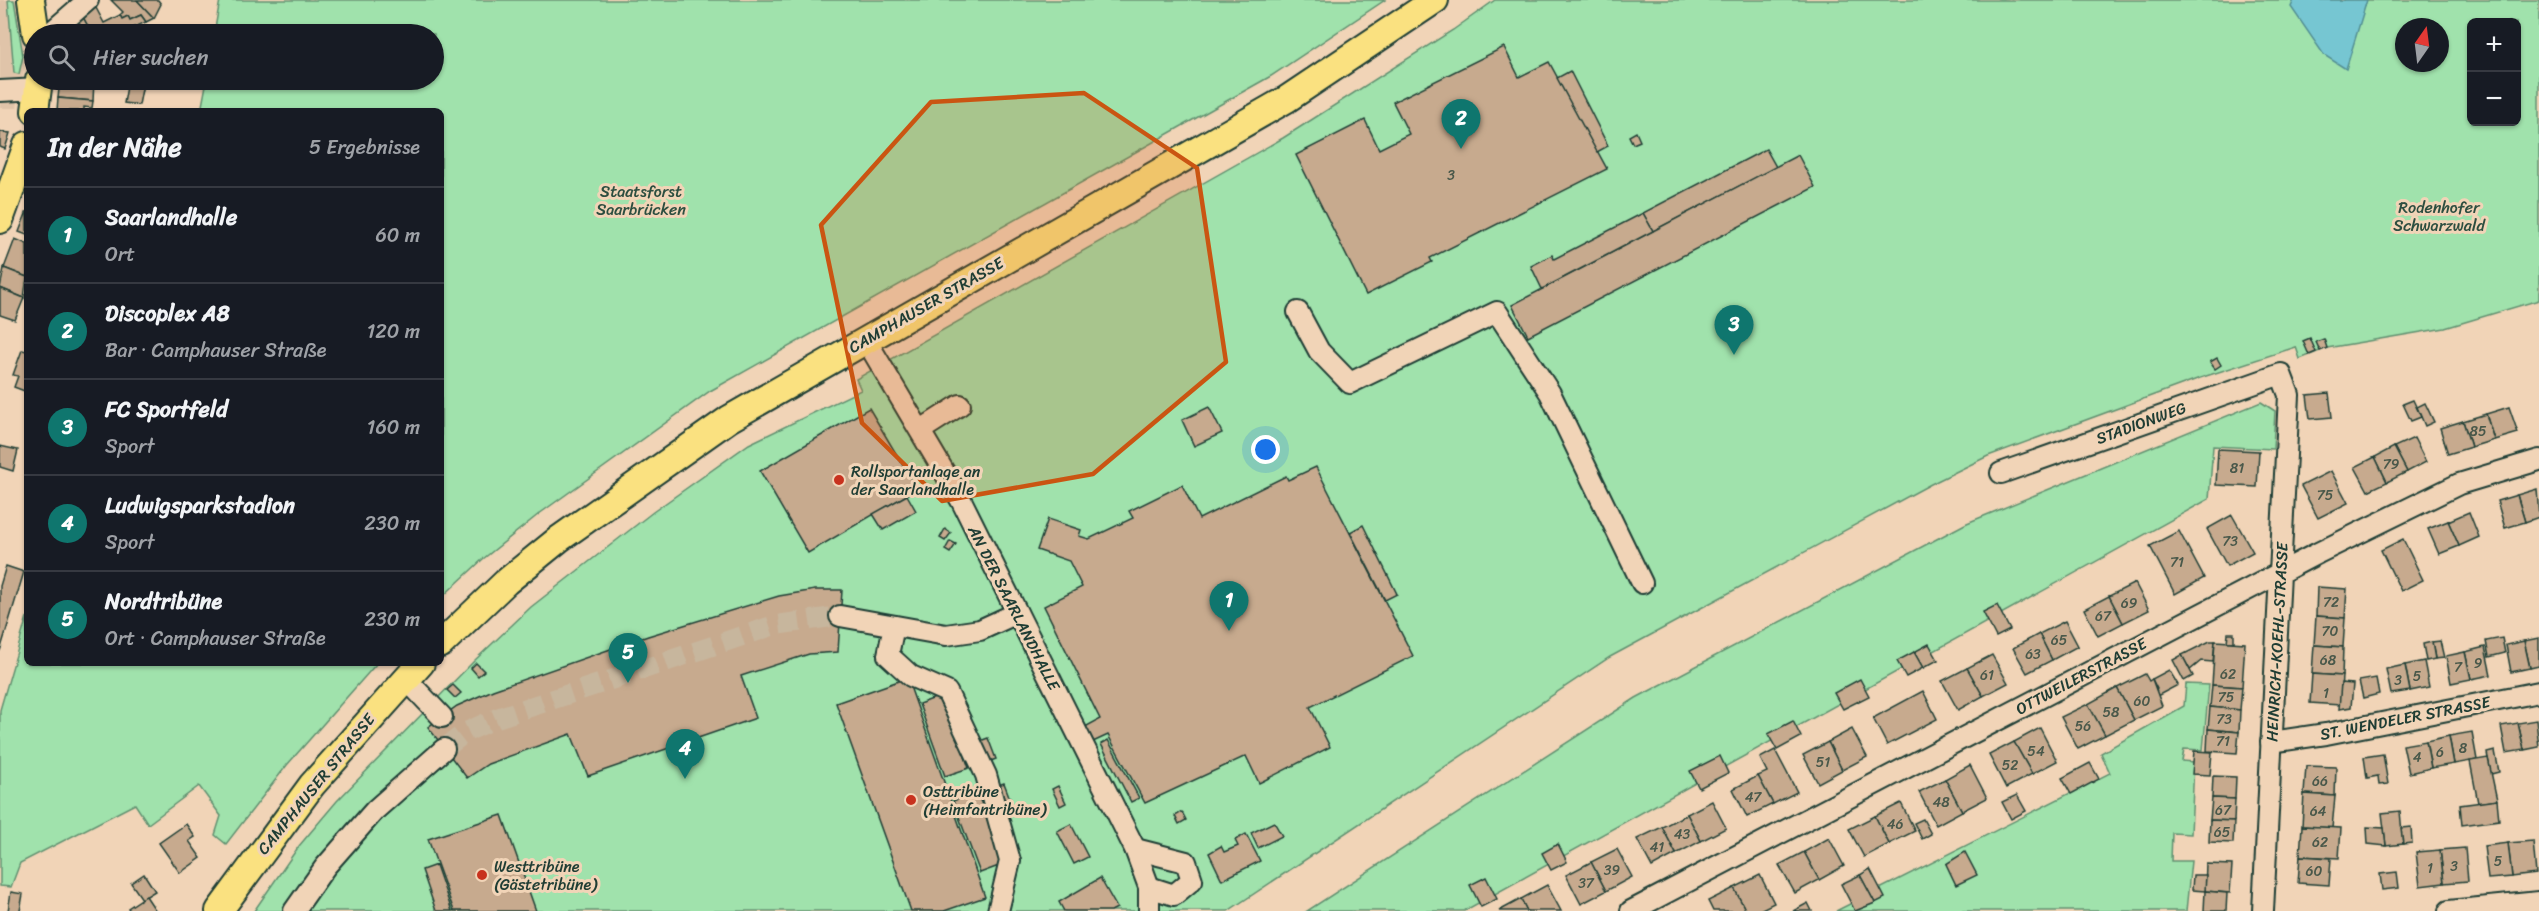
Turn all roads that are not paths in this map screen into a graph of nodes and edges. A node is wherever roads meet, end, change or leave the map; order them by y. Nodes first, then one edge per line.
1 (31, 0) edge
2 (88, 0) edge
3 (1435, 0) edge
4 (35, 24) edge
5 (61, 24) edge
6 (0, 91) edge
7 (38, 93) edge
8 (24, 153) edge
9 (0, 220) edge
10 (1298, 312) dead end
11 (866, 340) junction
12 (2281, 374) joint
13 (960, 405) dead end
14 (921, 430) junction
15 (2539, 460) edge
16 (2001, 473) dead end
17 (2281, 572) junction
18 (1642, 583) dead end
19 (1017, 613) junction
20 (840, 616) tunnel mouth
21 (894, 626) junction
22 (444, 641) edge
23 (413, 671) edge
24 (2539, 692) edge
25 (442, 717) dead end
26 (2271, 742) junction
27 (444, 749) tunnel mouth
28 (1136, 849) junction
29 (1149, 887) junction
30 (2539, 902) edge
31 (219, 911) edge
32 (294, 911) edge
33 (998, 911) edge
34 (1149, 911) edge
35 (1631, 911) edge
36 (2263, 911) edge
37 (2449, 911) edge

1 - 4 main road
2 - 5 street
3 - 11 main road, CAMPHAUSER STRASSE
6 - 7 street
8 - 9 main road
10 - 18 street
11 - 14 street, AN DER SAARLANDHALLE
11 - 22 main road, CAMPHAUSER STRASSE
12 - 16 street, STADIONWEG
12 - 17 street, HEINRICH-KOEHL-STRASSE
13 - 14 street
14 - 19 street, AN DER SAARLANDHALLE
15 - 17 street, OTTWEILERSTRASSE
17 - 26 street, HEINRICH-KOEHL-STRASSE
17 - 35 street, OTTWEILERSTRASSE
19 - 21 street
19 - 28 street, AN DER SAARLANDHALLE
20 - 21 street
21 - 33 street
23 - 25 street
23 - 31 main road, CAMPHAUSER STRASSE
24 - 26 street, ST. WENDELER STRASSE
26 - 36 street, HEINRICH-KOEHL-STRASSE
27 - 32 street
28 - 29 street, AN DER SAARLANDHALLE
28 - 29 street
29 - 34 street, AN DER SAARLANDHALLE
30 - 37 street

